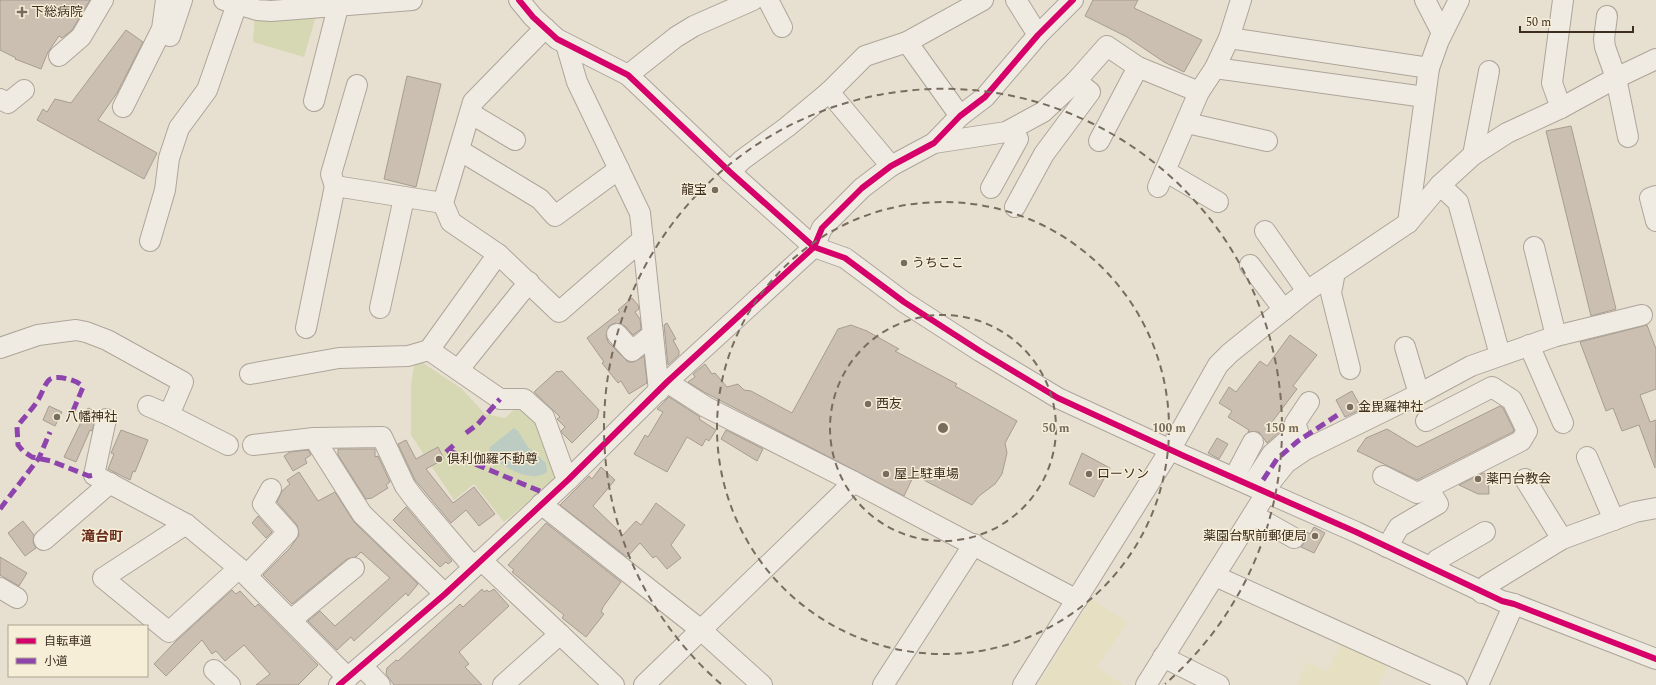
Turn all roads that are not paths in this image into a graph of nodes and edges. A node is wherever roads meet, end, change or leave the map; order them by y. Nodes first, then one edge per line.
1 (103, 0) edge
2 (166, 0) edge
3 (182, 0) edge
4 (412, 0) edge
5 (519, 0) edge
6 (753, 0) edge
7 (768, 0) edge
8 (983, 0) edge
9 (1016, 0) edge
10 (1073, 0) edge
11 (1241, 0) edge
12 (1425, 0) edge
13 (1459, 0) edge
14 (1563, 0) edge
15 (230, 2) edge
16 (338, 7) junction
17 (1607, 16) dead end
18 (782, 27) dead end
19 (545, 28) junction
20 (1442, 33) junction
21 (1038, 35) junction
22 (1229, 38) junction
23 (169, 40) dead end
24 (907, 42) junction
25 (566, 44) junction
26 (59, 56) dead end
27 (1656, 59) edge
28 (1138, 68) junction
29 (1215, 68) junction
30 (1429, 68) junction
31 (1489, 71) dead end
32 (628, 75) junction
33 (1616, 78) junction
34 (1076, 81) junction
35 (357, 85) dead end
36 (24, 90) dead end
37 (829, 92) junction
38 (1199, 92) junction
39 (1425, 97) junction
40 (0, 99) edge
41 (314, 101) dead end
42 (124, 107) dead end
43 (1561, 108) junction
44 (470, 113) junction
45 (960, 116) junction
46 (1187, 123) junction
47 (1012, 135) junction
48 (1628, 137) dead end
49 (515, 140) dead end
50 (1099, 141) dead end
51 (1267, 141) dead end
52 (934, 143) junction
53 (459, 150) junction
54 (1044, 154) junction
55 (1473, 155) junction
56 (891, 166) junction
57 (619, 169) junction
58 (730, 172) junction
59 (1440, 185) junction
60 (335, 186) junction
61 (992, 188) dead end
62 (1656, 196) edge
63 (404, 198) junction
64 (1218, 202) dead end
65 (443, 203) junction
66 (1015, 207) dead end
67 (1656, 221) edge
68 (1408, 223) junction
69 (1265, 230) dead end
70 (643, 239) junction
71 (150, 241) dead end
72 (814, 246) junction
73 (1534, 247) dead end
74 (498, 254) junction
75 (1250, 265) dead end
76 (1335, 272) junction
77 (529, 282) junction
78 (1307, 291) junction
79 (380, 308) dead end
80 (1284, 310) junction
81 (1642, 315) dead end
82 (306, 328) dead end
83 (617, 334) dead end
84 (653, 334) junction
85 (1556, 336) junction
86 (1529, 345) junction
87 (1405, 347) dead end
88 (0, 348) edge
89 (429, 350) junction
90 (1500, 355) junction
91 (459, 369) junction
92 (1350, 369) dead end
93 (250, 374) dead end
94 (663, 387) junction
95 (1419, 394) junction
96 (1309, 402) dead end
97 (148, 406) dead end
98 (169, 415) junction
99 (106, 419) dead end
100 (1426, 421) dead end
101 (1562, 423) dead end
102 (314, 438) junction
103 (1253, 442) dead end
104 (228, 445) dead end
105 (253, 445) dead end
106 (1170, 450) junction
107 (1587, 457) dead end
108 (1383, 476) dead end
109 (569, 479) junction
110 (1525, 479) dead end
111 (854, 482) junction
112 (110, 483) junction
113 (1251, 485) junction
114 (1428, 488) junction
115 (271, 489) dead end
116 (540, 504) junction
117 (1656, 508) edge
118 (1253, 515) junction
119 (1614, 520) junction
120 (186, 524) junction
121 (1485, 532) dead end
122 (1294, 538) dead end
123 (1562, 539) junction
124 (44, 540) dead end
125 (974, 544) junction
126 (1387, 546) junction
127 (477, 564) junction
128 (354, 568) dead end
129 (1432, 568) junction
130 (243, 571) junction
131 (1215, 576) junction
132 (0, 588) edge
133 (1482, 593) junction
134 (445, 594) junction
135 (17, 598) dead end
136 (1077, 600) junction
137 (1514, 604) junction
138 (291, 620) junction
139 (701, 630) junction
140 (560, 634) junction
141 (1163, 657) junction
142 (1656, 659) edge
143 (214, 670) dead end
144 (350, 676) edge
145 (230, 685) edge
146 (380, 685) edge
147 (503, 685) edge
148 (614, 685) edge
149 (644, 685) edge
150 (762, 685) edge
151 (883, 685) edge
152 (1023, 685) edge
153 (1146, 685) edge
154 (1219, 685) edge
155 (1456, 685) edge
156 (1478, 685) edge

1 - 26 street
2 - 42 street
3 - 23 street
4 - 16 street
5 - 19 street
6 - 32 street
7 - 18 street
8 - 24 street
9 - 21 street
10 - 21 street
11 - 22 street
12 - 20 street
13 - 20 street
14 - 43 street
15 - 16 street
15 - 71 street
16 - 41 street
17 - 33 street
19 - 25 street
19 - 44 street
20 - 30 street
21 - 45 street
22 - 29 street
22 - 30 street
24 - 37 street
24 - 45 street
25 - 32 street
25 - 57 street
27 - 33 street
28 - 34 street
28 - 38 street
28 - 50 street
29 - 38 street
29 - 39 street
30 - 39 street
31 - 55 street
32 - 58 street
33 - 43 street
33 - 48 street
34 - 47 street
34 - 54 street
35 - 60 street
36 - 40 street
37 - 56 street
37 - 58 street
38 - 46 street
39 - 68 street
43 - 55 street
44 - 49 street
44 - 53 street
45 - 52 street
46 - 51 street
46 - 64 street
47 - 52 street
47 - 54 street
47 - 61 street
52 - 56 street
53 - 57 street
53 - 65 street
54 - 66 street
55 - 59 street
56 - 72 street
57 - 70 street
58 - 72 street
59 - 68 street
59 - 90 street
60 - 63 street
60 - 82 street
62 - 67 street
63 - 65 street
63 - 79 street
65 - 74 street
68 - 76 street
69 - 78 street
70 - 77 street
70 - 84 street
72 - 94 street
72 - 106 street
73 - 85 street
74 - 77 street
74 - 89 street
75 - 80 street
76 - 78 street
76 - 92 street
77 - 91 street
78 - 80 street
80 - 106 street
81 - 85 street
83 - 84 street
84 - 94 street
85 - 86 street
86 - 90 street
86 - 101 street
87 - 95 street
88 - 98 street
89 - 91 street
89 - 93 street
90 - 95 street
91 - 109 street
94 - 109 street
94 - 111 street
95 - 113 street
96 - 113 street
97 - 98 street
98 - 104 street
99 - 112 street
100 - 114 street
102 - 105 street
102 - 127 street
102 - 134 street
103 - 113 street
106 - 113 street
106 - 136 street
107 - 119 street
108 - 114 street
109 - 116 street
110 - 123 street
111 - 125 street
111 - 139 street
112 - 120 street
112 - 124 street
113 - 118 street
113 - 126 street
114 - 126 street
115 - 130 street
116 - 127 street
116 - 139 street
117 - 119 street
118 - 122 street
118 - 131 street
119 - 123 street
120 - 130 street
120 - 130 street
121 - 129 street
123 - 133 street
125 - 136 street
125 - 151 street
126 - 129 street
127 - 134 street
127 - 140 street
128 - 138 street
129 - 133 street
130 - 138 street
131 - 141 street
131 - 155 street
132 - 135 street
133 - 137 street
134 - 144 street
136 - 152 street
137 - 142 street
137 - 156 street
138 - 144 street
139 - 149 street
139 - 150 street
140 - 147 street
140 - 148 street
141 - 153 street
141 - 154 street
143 - 145 street
144 - 146 street

